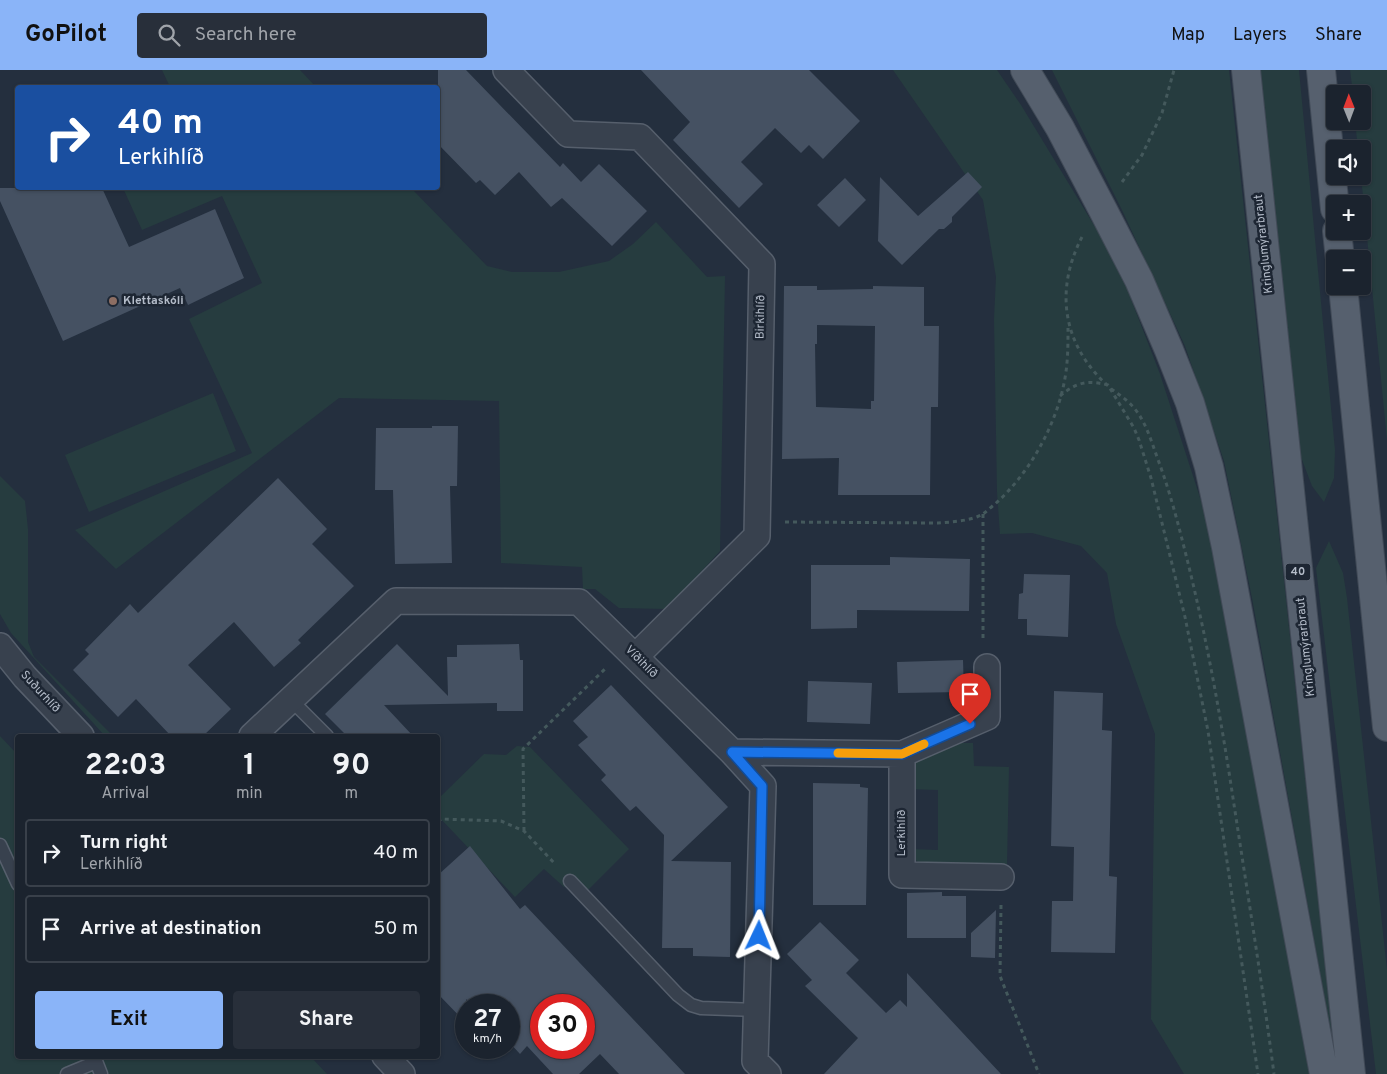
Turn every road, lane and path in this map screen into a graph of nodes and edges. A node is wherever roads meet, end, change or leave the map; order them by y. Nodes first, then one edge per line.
1 (506, 70) edge
2 (1025, 70) edge
3 (1174, 70) edge
4 (1246, 70) edge
5 (1321, 70) edge
6 (1120, 185) dead end
7 (1334, 195) edge
8 (1086, 229) dead end
9 (1344, 295) edge
10 (1068, 322) junction
11 (1108, 385) junction
12 (1060, 396) junction
13 (983, 514) junction
14 (757, 521) junction
15 (983, 637) dead end
16 (0, 646) edge
17 (631, 652) junction
18 (987, 667) dead end
19 (291, 700) junction
20 (1387, 727) edge
21 (79, 734) edge
22 (254, 734) edge
23 (325, 734) edge
24 (732, 752) junction
25 (902, 754) junction
26 (440, 820) edge
27 (524, 830) junction
28 (0, 845) edge
29 (1001, 876) joint
30 (15, 878) edge
31 (570, 881) joint
32 (757, 1010) junction
33 (95, 1059) edge
34 (388, 1059) edge
35 (67, 1074) edge
36 (101, 1074) edge
37 (402, 1074) edge
38 (768, 1074) edge
39 (1039, 1074) edge
40 (1258, 1074) edge
41 (1274, 1074) edge
42 (1324, 1074) edge
43 (1351, 1074) edge

1 - 14 street, Birkihlíð
2 - 42 main road
3 - 6 path
4 - 43 main road, Kringlumýrarbraut / 40
5 - 7 main road
8 - 10 path
9 - 20 main road
10 - 11 path
10 - 12 path
11 - 12 path
11 - 40 path
11 - 41 path
12 - 13 path
13 - 14 path
13 - 15 path
14 - 17 street, Birkihlíð
16 - 21 street, Suðurhlíð
17 - 19 street, Víðihlíð
17 - 24 street, Víðihlíð
17 - 27 path
18 - 25 street
19 - 22 street, Víðihlíð
19 - 23 lane
24 - 25 street
24 - 32 street, Víðihlíð
25 - 29 street, Lerkihlíð
26 - 27 path
27 - 31 path
28 - 30 lane
29 - 39 path
31 - 32 lane
32 - 38 street, Víðihlíð
33 - 35 lane
33 - 36 lane
34 - 37 street

